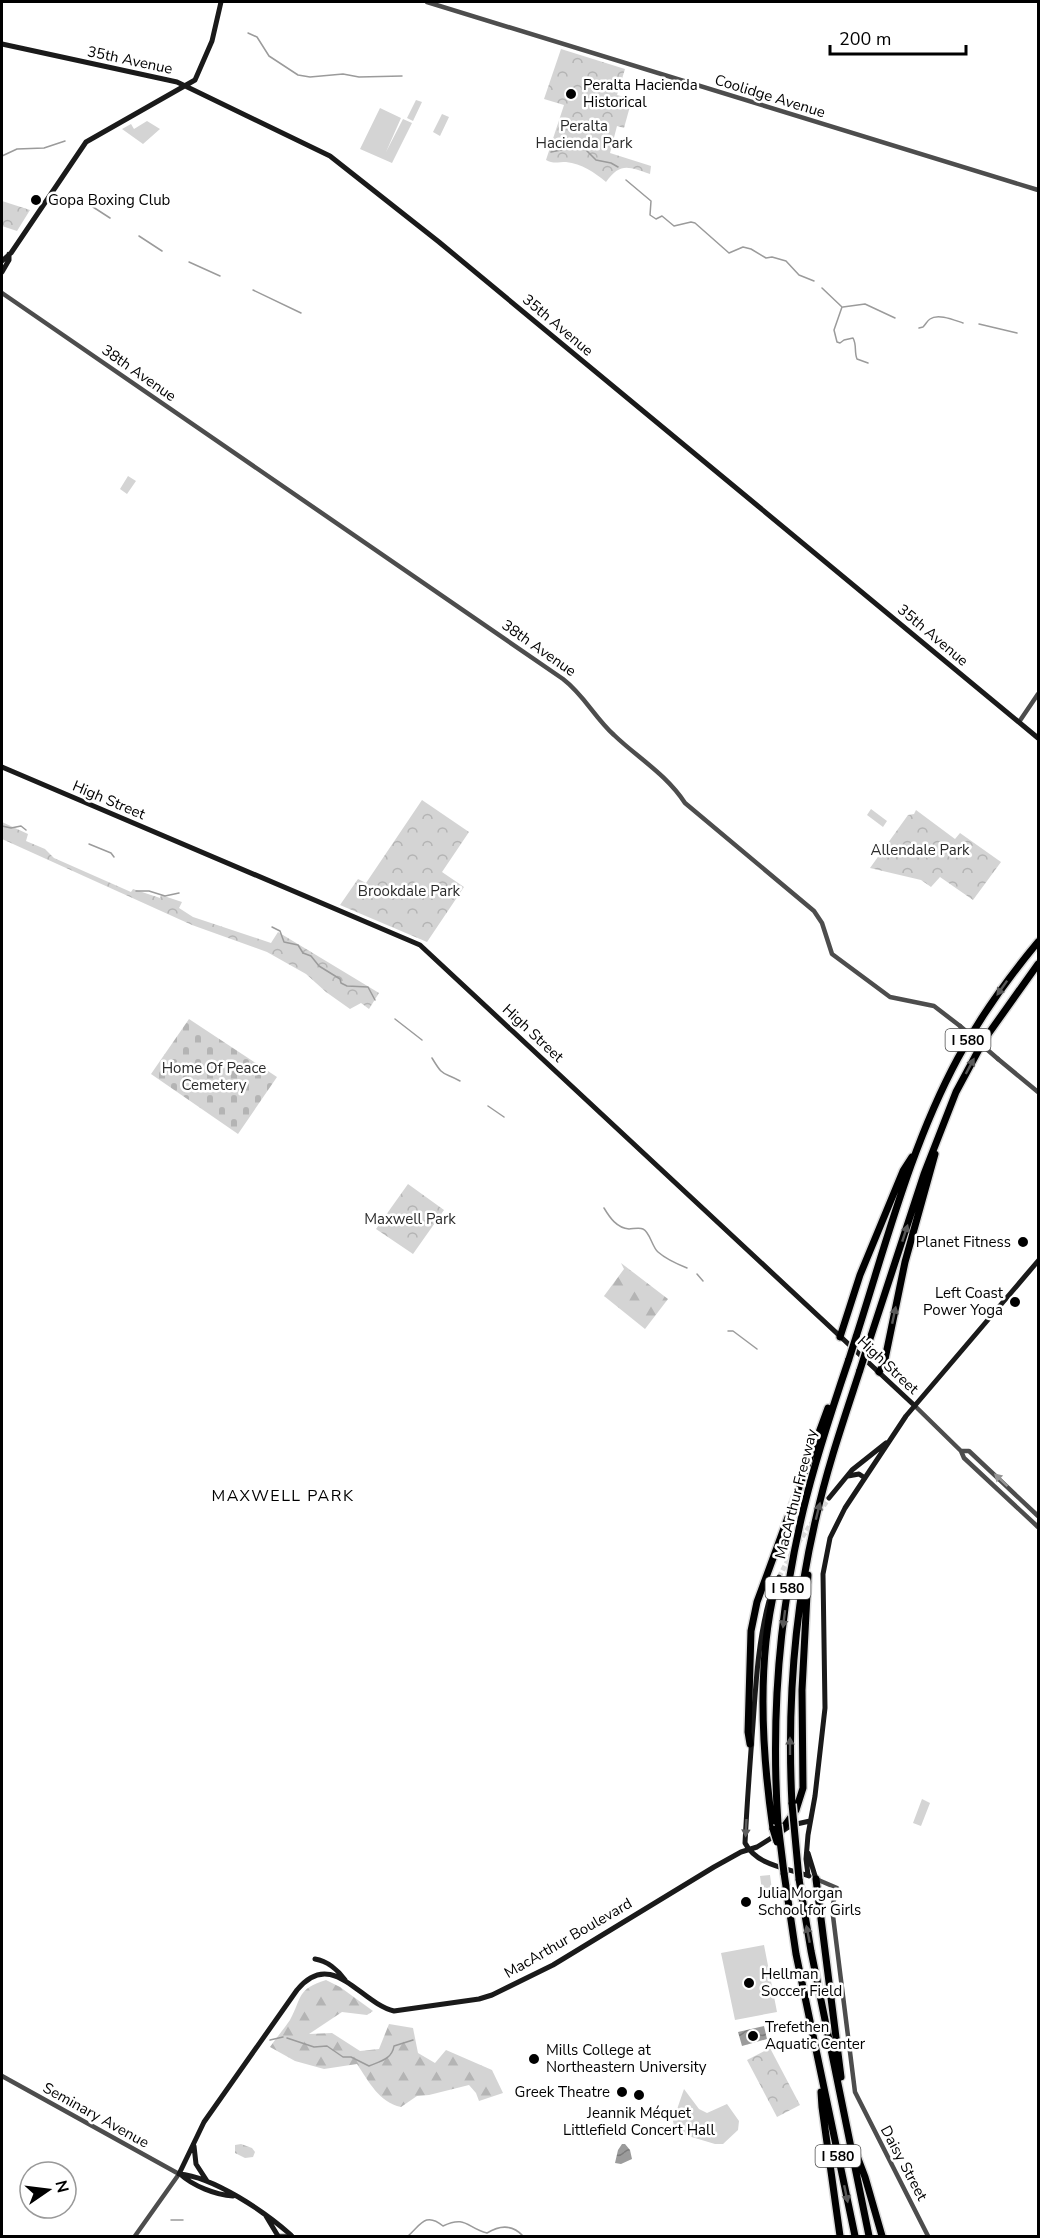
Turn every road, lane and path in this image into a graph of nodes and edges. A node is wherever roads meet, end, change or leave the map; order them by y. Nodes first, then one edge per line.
1 (221, 2) edge
2 (427, 2) edge
3 (2, 44) edge
4 (186, 86) junction
5 (1038, 190) edge
6 (9, 254) junction
7 (2, 261) edge
8 (2, 272) edge
9 (2, 293) edge
10 (1038, 694) edge
11 (1019, 722) junction
12 (1038, 738) edge
13 (2, 767) edge
14 (1038, 942) edge
15 (1038, 964) edge
16 (1038, 1092) edge
17 (945, 1119) junction
18 (916, 1150) junction
19 (1038, 1261) edge
20 (840, 1336) junction
21 (849, 1359) junction
22 (879, 1372) junction
23 (915, 1406) junction
24 (887, 1443) junction
25 (961, 1451) junction
26 (847, 1476) junction
27 (865, 1478) junction
28 (829, 1498) tunnel mouth
29 (1038, 1516) edge
30 (1038, 1527) edge
31 (810, 1543) junction
32 (779, 1577) tunnel mouth
33 (775, 1588) junction
34 (750, 1744) junction
35 (810, 1821) junction
36 (776, 1829) junction
37 (750, 1850) junction
38 (808, 1853) junction
39 (808, 1875) junction
40 (816, 1879) junction
41 (315, 1959) dead end
42 (346, 1981) junction
43 (821, 2075) junction
44 (2, 2076) edge
45 (845, 2115) junction
46 (849, 2139) junction
47 (194, 2141) junction
48 (179, 2174) junction
49 (208, 2182) junction
50 (233, 2196) junction
51 (265, 2215) junction
52 (275, 2223) junction
53 (135, 2236) edge
54 (278, 2236) edge
55 (291, 2236) edge
56 (840, 2236) edge
57 (855, 2236) edge
58 (869, 2236) edge
59 (882, 2236) edge
60 (928, 2236) edge

1 - 4 main road
2 - 5 street, Coolidge Avenue
3 - 4 main road, 35th Avenue
4 - 6 main road
4 - 11 main road, 35th Avenue
6 - 7 main road
6 - 8 main road
9 - 16 street, 38th Avenue, bridge
10 - 11 street
11 - 12 main road, 35th Avenue
13 - 20 main road, High Street
14 -> 18 highway, MacArthur Freeway / I 580
17 -> 15 highway, MacArthur Freeway / I 580
22 -> 17 highway
31 -> 17 highway, MacArthur Freeway / I 580, bridge
18 - 20 highway
18 - 21 highway, MacArthur Freeway / I 580, bridge
19 - 23 main road
20 - 22 main road, High Street
21 - 34 highway
21 -> 36 highway, MacArthur Freeway / I 580
22 - 23 main road, High Street
23 - 24 main road
23 - 25 street, High Street
24 - 26 main road
24 - 27 main road
29 -> 25 street, High Street
25 - 30 street, High Street
26 - 27 main road
26 - 28 main road
27 - 35 main road
31 - 36 highway
45 -> 31 highway, MacArthur Freeway / I 580, bridge
32 - 33 main road
33 - 34 main road
33 - 36 highway
34 -> 37 main road
35 - 36 main road, MacArthur Boulevard
35 - 38 main road
36 - 37 main road, MacArthur Boulevard
36 - 43 highway, MacArthur Freeway / I 580, bridge
37 - 39 main road
37 - 42 main road, MacArthur Boulevard
38 - 39 main road
38 - 40 main road
39 - 40 main road
40 - 45 highway
40 - 60 street, Daisy Street
41 - 42 main road
42 - 47 main road, MacArthur Boulevard
43 - 56 highway
43 -> 57 highway, MacArthur Freeway / I 580
44 - 48 street, Seminary Avenue
45 - 46 highway, MacArthur Freeway / I 580
46 - 58 highway, MacArthur Freeway / I 580
46 - 59 highway
47 - 48 main road, MacArthur Boulevard
47 - 49 main road
48 - 49 main road
48 - 50 main road
48 - 53 street
49 - 50 main road
50 - 51 main road
51 - 52 main road
51 - 54 main road
52 - 54 main road
52 - 55 main road
54 - 55 street

